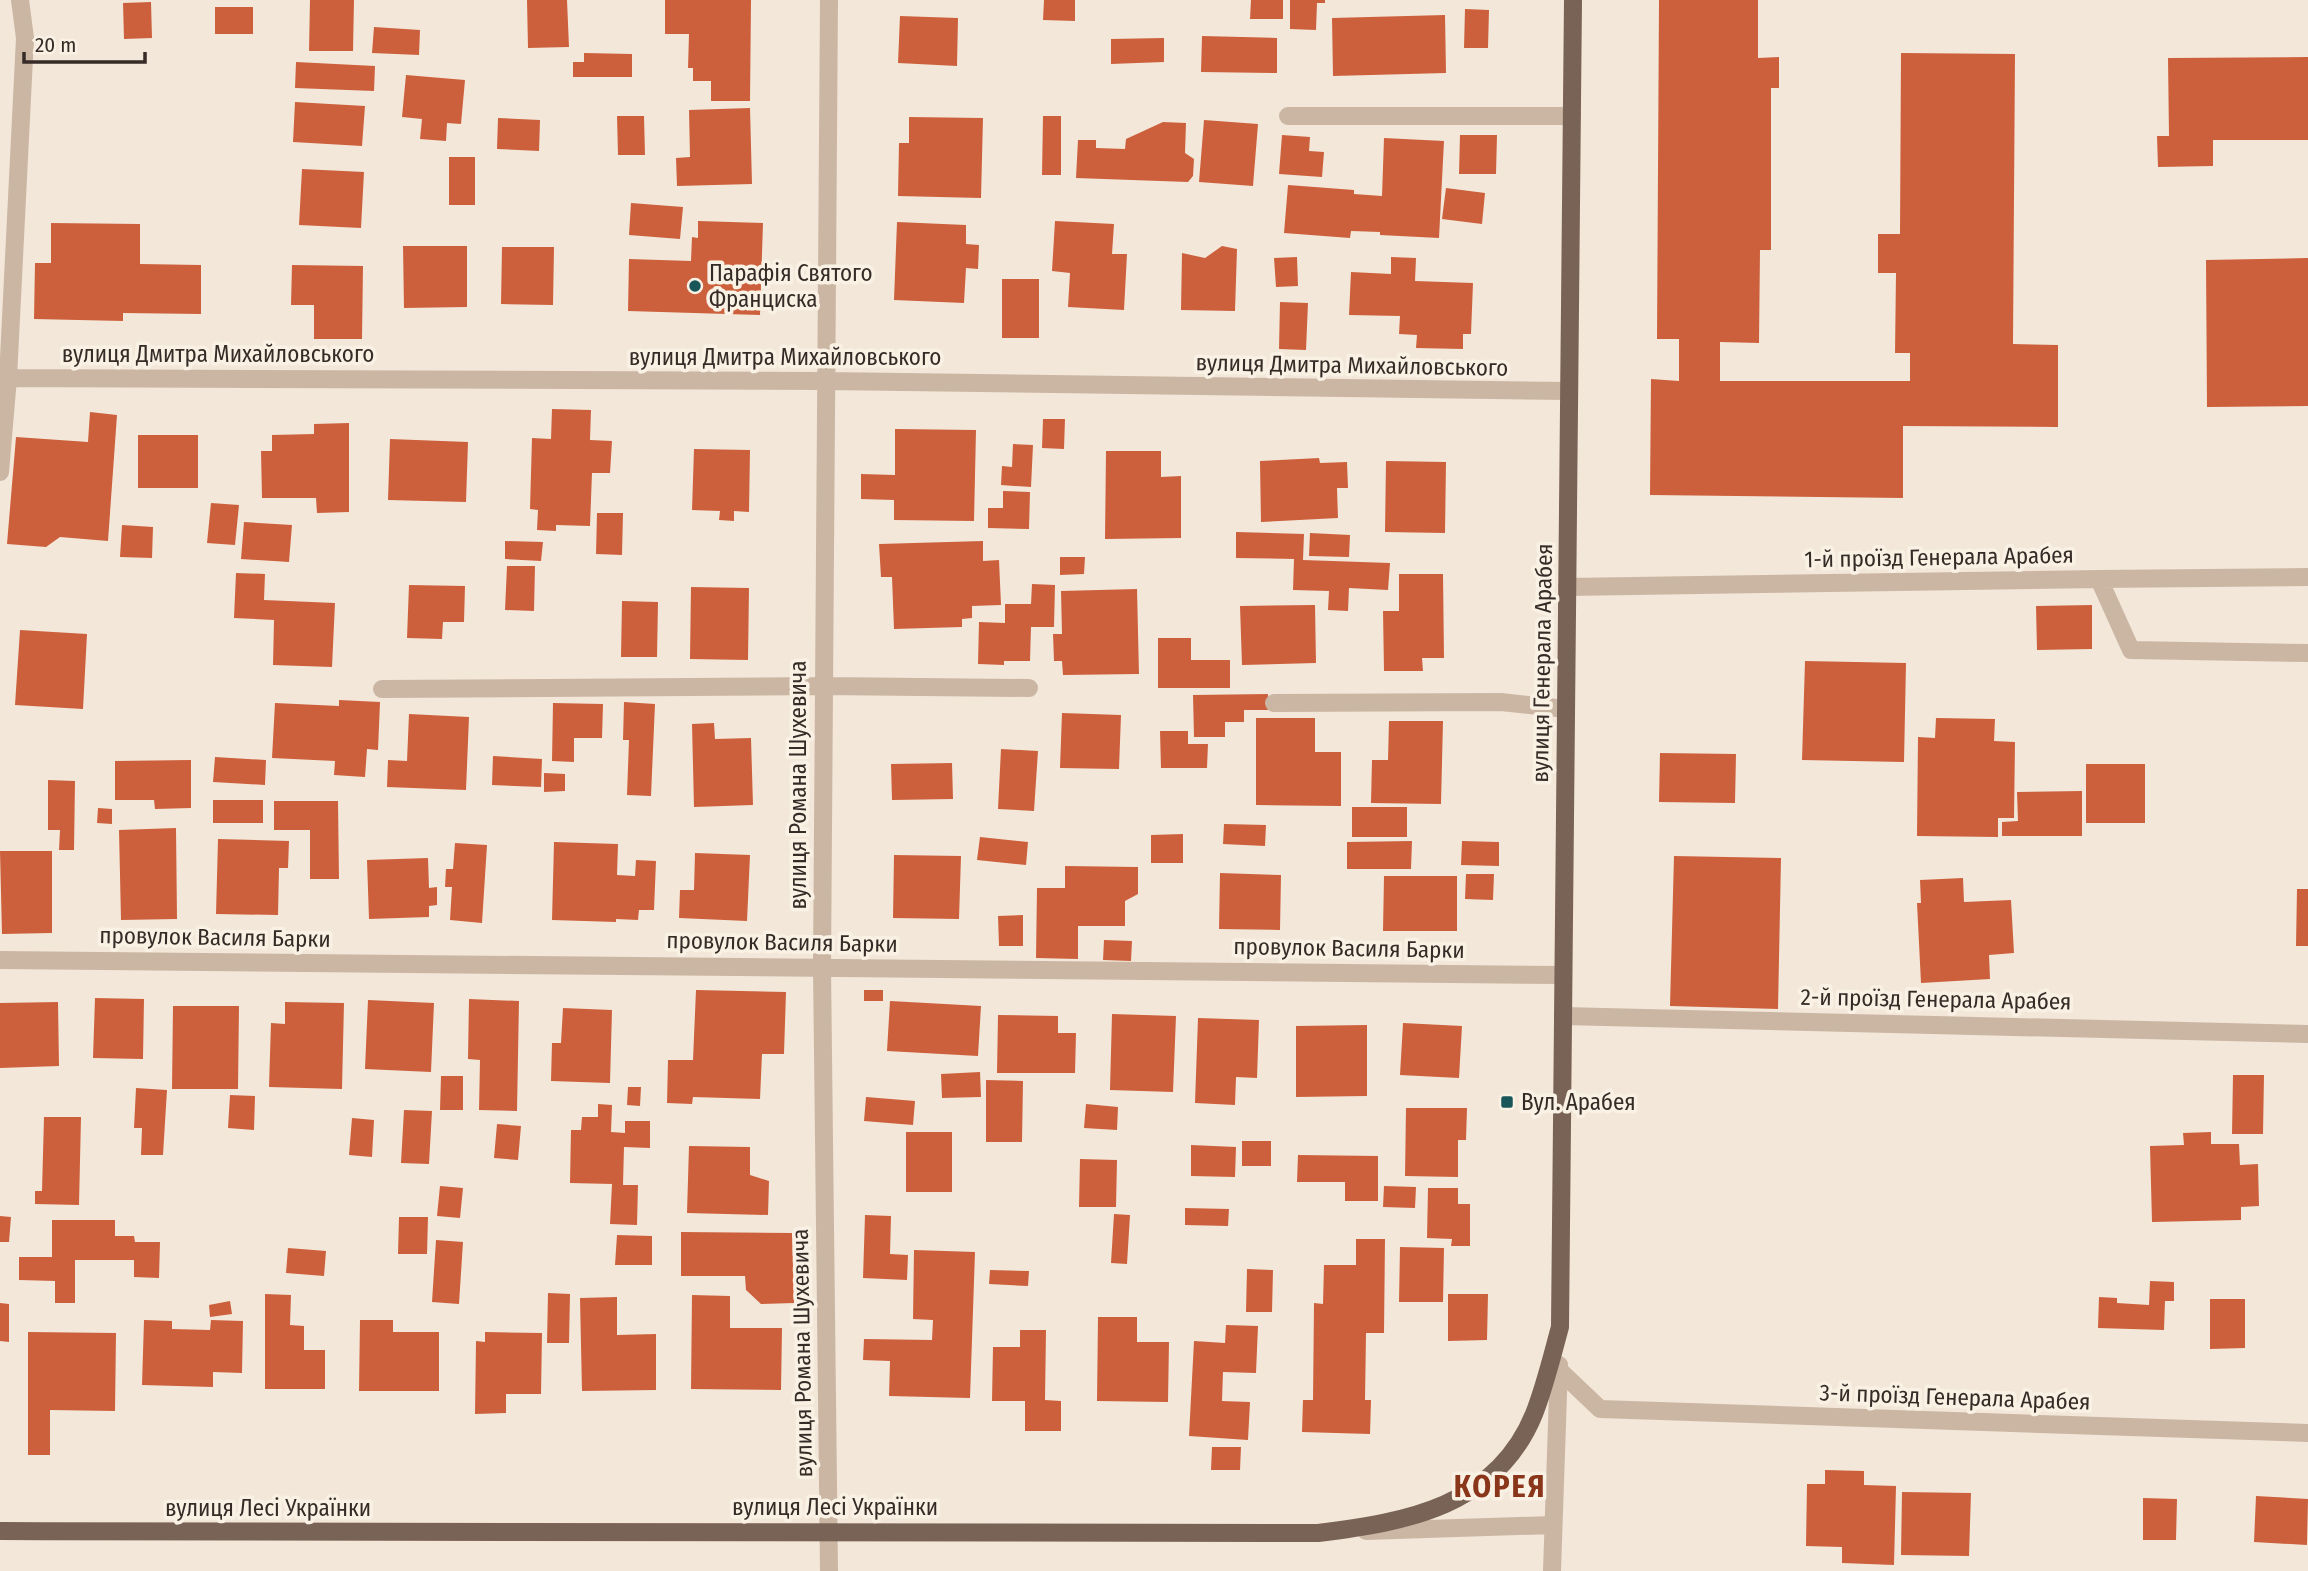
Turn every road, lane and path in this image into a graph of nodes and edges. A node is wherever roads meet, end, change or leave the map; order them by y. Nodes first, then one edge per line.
1 (20, 0) edge
2 (828, 0) edge
3 (1573, 0) edge
4 (1288, 116) dead end
5 (1572, 116) junction
6 (4, 378) edge
7 (826, 381) junction
8 (1569, 391) junction
9 (0, 472) edge
10 (2308, 577) edge
11 (2099, 579) junction
12 (1567, 587) junction
13 (2308, 653) edge
14 (823, 686) junction
15 (1029, 688) dead end
16 (382, 689) dead end
17 (1273, 704) dead end
18 (1566, 709) junction
19 (0, 960) edge
20 (822, 967) junction
21 (1563, 975) junction
22 (1563, 1016) junction
23 (2308, 1034) edge
24 (1560, 1327) junction
25 (1559, 1370) junction
26 (2308, 1433) edge
27 (1552, 1525) junction
28 (0, 1531) edge
29 (829, 1531) junction
30 (1318, 1533) junction
31 (829, 1571) edge
32 (1552, 1571) edge

1 - 6 street
2 - 7 street, вулиця Романа Шухевича
3 - 5 main road, вулиця Генерала Арабея
4 - 5 street
5 - 8 main road, вулиця Генерала Арабея
6 - 7 street, вулиця Дмитра Михайловського
6 - 9 street
7 - 8 street, вулиця Дмитра Михайловського
7 - 14 street, вулиця Романа Шухевича
8 - 12 main road, вулиця Генерала Арабея
10 - 11 street
11 - 12 street, 1-й проїзд Генерала Арабея
11 - 13 street, 1-й проїзд Генерала Арабея
12 - 18 main road, вулиця Генерала Арабея
14 - 15 street
14 - 16 street
14 - 20 street, вулиця Романа Шухевича
17 - 18 street
18 - 21 main road, вулиця Генерала Арабея
19 - 20 street, провулок Василя Барки
20 - 21 street, провулок Василя Барки
20 - 29 street, вулиця Романа Шухевича
21 - 22 main road, вулиця Генерала Арабея
22 - 23 street, 2-й проїзд Генерала Арабея
22 - 24 main road, вулиця Генерала Арабея
24 - 25 street
24 - 30 main road, вулиця Лесі Українки
25 - 26 street, 3-й проїзд Генерала Арабея
25 - 27 street
27 - 30 street
27 - 32 street
28 - 29 main road, вулиця Лесі Українки
29 - 30 main road, вулиця Лесі Українки
29 - 31 street, вулиця Романа Шухевича

